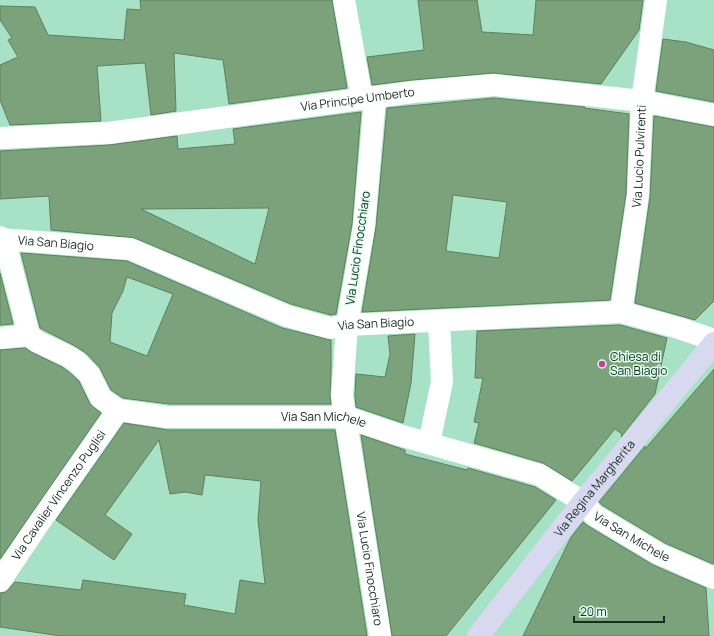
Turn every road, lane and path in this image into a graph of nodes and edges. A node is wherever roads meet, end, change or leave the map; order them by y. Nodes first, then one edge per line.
1 (344, 0) edge
2 (656, 0) edge
3 (369, 98) junction
4 (642, 101) junction
5 (714, 115) edge
6 (0, 138) edge
7 (0, 238) edge
8 (621, 312) junction
9 (439, 322) junction
10 (347, 325) junction
11 (29, 335) junction
12 (0, 338) edge
13 (714, 340) edge
14 (714, 343) edge
15 (118, 410) junction
16 (346, 417) junction
17 (429, 443) junction
18 (583, 502) junction
19 (714, 578) edge
20 (0, 580) edge
21 (380, 636) edge
22 (478, 636) edge

1 - 3 street, Via Lucio Finocchiaro
2 - 4 street, Via Lucio Pulvirenti
3 - 4 street, Via Principe Umberto
3 - 6 street, Via Principe Umberto
3 - 10 street, Via Lucio Finocchiaro
4 - 5 street, Via Principe Umberto
4 - 8 street, Via Lucio Pulvirenti
7 - 10 street, Via San Biagio
7 - 11 street
8 - 9 street, Via San Biagio
8 - 13 street, Via San Biagio
9 - 10 street, Via San Biagio
9 - 17 street
10 - 16 street, Via Lucio Finocchiaro
11 - 12 street
11 - 15 street, Via San Michele
14 - 18 street, Via Regina Margherita
15 - 16 street, Via San Michele
15 - 20 street, Via Cavalier Vincenzo Puglisi
16 - 17 street, Via San Michele
16 - 21 street, Via Lucio Finocchiaro
17 - 18 street, Via San Michele
18 - 19 street, Via San Michele
18 - 22 street, Via Regina Margherita

